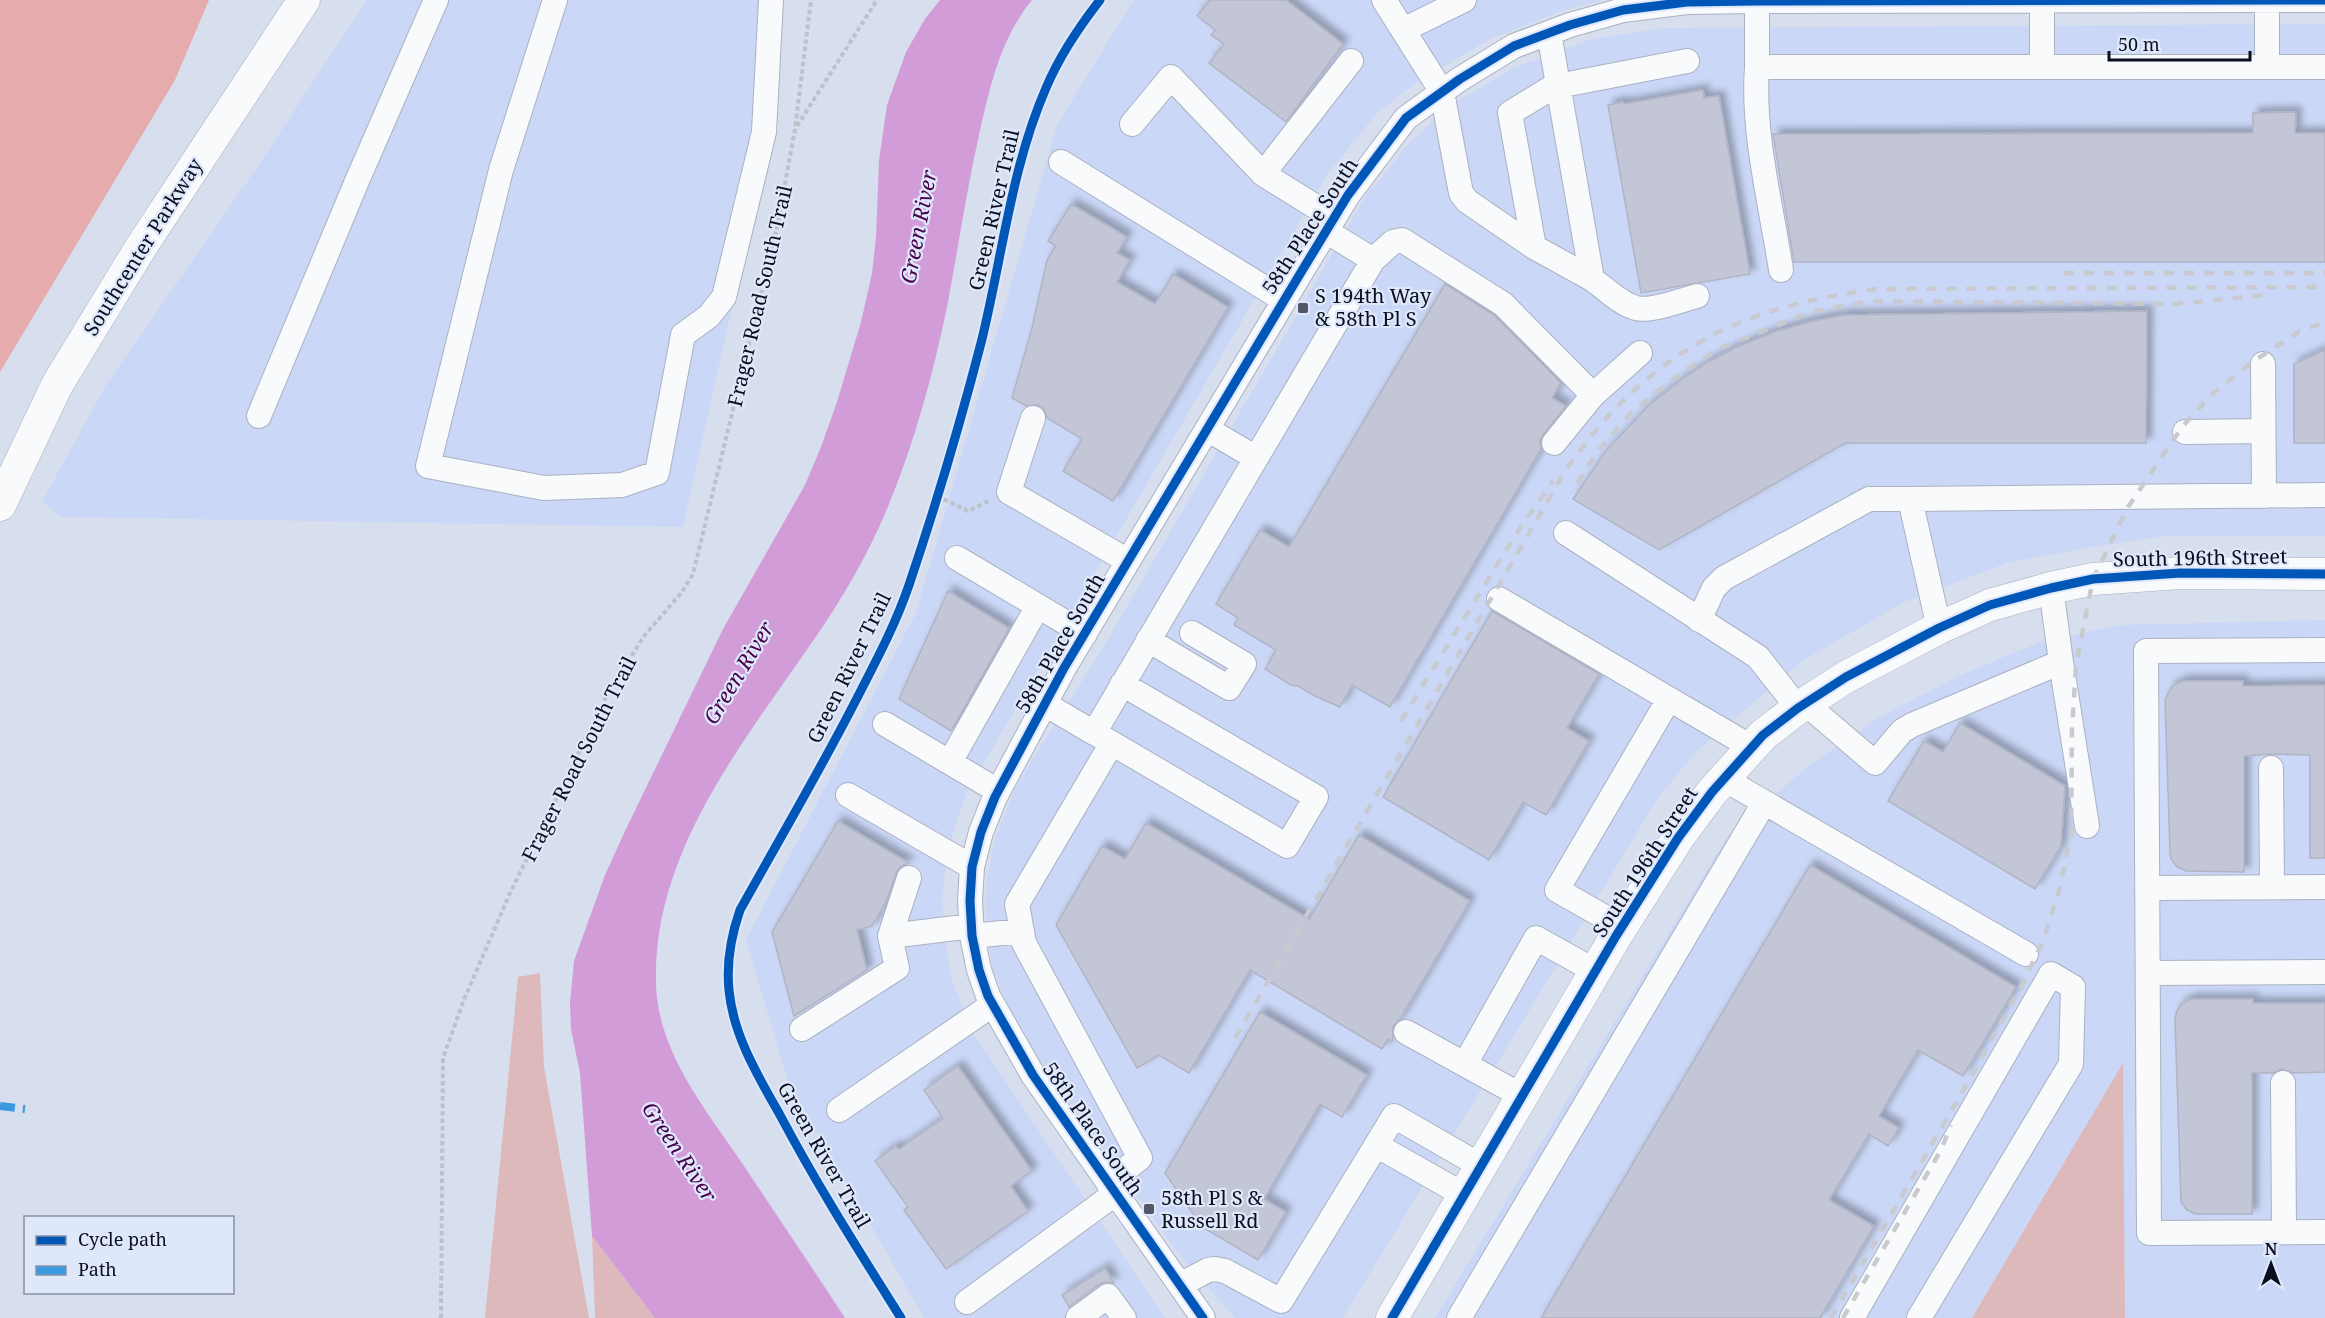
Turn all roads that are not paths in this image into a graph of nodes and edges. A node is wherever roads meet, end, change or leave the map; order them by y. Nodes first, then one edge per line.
1 (304, 0) edge
2 (436, 0) edge
3 (555, 0) edge
4 (771, 0) edge
5 (1384, 0) edge
6 (1464, 0) edge
7 (1821, 0) edge
8 (1904, 0) edge
9 (2105, 0) edge
10 (2267, 0) edge
11 (2325, 0) edge
12 (1757, 1) edge
13 (2042, 1) edge
14 (1605, 7) edge
15 (1403, 30) junction
16 (1549, 33) junction
17 (1351, 61) dead end
18 (1686, 61) dead end
19 (1757, 67) junction
20 (2042, 67) junction
21 (2267, 67) junction
22 (2325, 67) edge
23 (1558, 86) junction
24 (1442, 92) junction
25 (1132, 124) dead end
26 (1062, 162) dead end
27 (1263, 174) junction
28 (1330, 225) junction
29 (1534, 247) junction
30 (1373, 260) junction
31 (1781, 270) dead end
32 (1592, 279) junction
33 (1696, 296) dead end
34 (1284, 300) junction
35 (1640, 353) dead end
36 (2263, 364) dead end
37 (1593, 395) junction
38 (260, 416) dead end
39 (1033, 418) dead end
40 (1207, 429) junction
41 (2263, 431) junction
42 (2186, 432) dead end
43 (1554, 443) dead end
44 (1256, 458) junction
45 (2325, 495) edge
46 (2264, 496) junction
47 (1910, 499) junction
48 (0, 505) edge
49 (1566, 533) dead end
50 (957, 558) dead end
51 (1128, 561) junction
52 (2325, 574) edge
53 (2051, 588) junction
54 (1499, 600) dead end
55 (1038, 606) junction
56 (1699, 620) junction
57 (1939, 628) junction
58 (1192, 633) dead end
59 (1085, 634) junction
60 (1148, 640) junction
61 (2325, 650) edge
62 (2061, 662) junction
63 (1122, 684) junction
64 (1669, 699) junction
65 (1045, 704) junction
66 (1801, 706) junction
67 (885, 724) dead end
68 (1103, 738) junction
69 (1753, 748) junction
70 (950, 762) junction
71 (2271, 768) dead end
72 (1724, 779) junction
73 (998, 791) junction
74 (848, 795) dead end
75 (1764, 803) junction
76 (2087, 826) dead end
77 (972, 867) junction
78 (909, 878) dead end
79 (2272, 887) junction
80 (2325, 887) edge
81 (2147, 888) junction
82 (1622, 927) junction
83 (972, 931) junction
84 (1022, 931) junction
85 (890, 936) junction
86 (2026, 954) dead end
87 (1595, 971) junction
88 (2325, 972) edge
89 (2148, 973) junction
90 (993, 1005) junction
91 (802, 1029) dead end
92 (1406, 1032) dead end
93 (1465, 1064) junction
94 (2283, 1083) dead end
95 (1522, 1096) junction
96 (839, 1110) dead end
97 (1376, 1145) junction
98 (1481, 1166) junction
99 (1112, 1188) junction
100 (1464, 1195) junction
101 (2284, 1232) junction
102 (2325, 1232) edge
103 (1180, 1285) junction
104 (967, 1302) dead end
105 (1078, 1318) edge
106 (1124, 1318) edge
107 (1203, 1318) edge
108 (1392, 1318) edge
109 (1459, 1318) edge
110 (1852, 1318) edge
111 (1918, 1318) edge

1 - 48 main road, Southcenter Parkway
2 - 38 street
3 - 4 street
5 - 15 street
6 - 15 street
7 - 8 street, 58th Place South
7 - 12 street, 58th Place South
8 - 13 street, 58th Place South
9 - 10 street, 58th Place South
9 - 13 street, 58th Place South
10 - 11 street, 58th Place South
10 - 21 street
12 - 14 street, 58th Place South
12 - 19 street
13 - 20 street
14 - 16 street, 58th Place South
15 - 24 street
16 - 23 street
16 - 24 street, 58th Place South
17 - 27 street
18 - 23 street
19 - 20 street
19 - 31 street
20 - 21 street
21 - 22 street
23 - 29 street
23 - 32 street
24 - 28 street, 58th Place South
24 - 29 street
25 - 27 street
26 - 34 street
27 - 28 street
28 - 30 street
28 - 34 street, 58th Place South
29 - 32 street
30 - 37 street
30 - 44 street
32 - 33 street
34 - 40 street, 58th Place South
35 - 37 street
36 - 41 street
37 - 43 street
39 - 51 street
40 - 44 street
40 - 51 street, 58th Place South
41 - 42 street
41 - 46 street
44 - 60 street
45 - 46 street
46 - 47 street
47 - 56 street
47 - 57 street
49 - 56 street
50 - 55 street
51 - 59 street, 58th Place South
52 - 53 main road, South 196th Street
53 - 57 main road, South 196th Street
53 - 62 street
54 - 64 street
55 - 59 street
55 - 70 street
56 - 66 street
57 - 66 main road, South 196th Street
58 - 60 street
59 - 65 street, 58th Place South
60 - 63 street
61 - 81 street
62 - 66 street
62 - 76 street
63 - 68 street
63 - 68 street
64 - 69 street
64 - 82 street
65 - 68 street
65 - 73 street, 58th Place South
66 - 69 main road, South 196th Street
67 - 70 street
68 - 84 street
69 - 72 main road, South 196th Street
70 - 73 street
71 - 79 street
72 - 75 street
72 - 82 main road, South 196th Street
73 - 77 street, 58th Place South
74 - 77 street
75 - 86 street
75 - 109 street
77 - 83 street, 58th Place South
78 - 85 street
79 - 80 street
79 - 81 street
81 - 89 street
82 - 87 main road, South 196th Street
83 - 84 street
83 - 85 street
83 - 90 street, 58th Place South
84 - 99 street
85 - 91 street
87 - 93 street
87 - 95 main road, South 196th Street
88 - 89 street
89 - 101 street
90 - 96 street
90 - 99 street, 58th Place South
92 - 93 street
93 - 95 street
94 - 101 street
95 - 98 main road, South 196th Street
97 - 98 street
97 - 100 street
97 - 103 street
98 - 100 main road, South 196th Street
99 - 103 street, 58th Place South
99 - 104 street
100 - 108 main road, South 196th Street
101 - 102 street
103 - 107 street, 58th Place South
105 - 106 street
110 - 111 street

